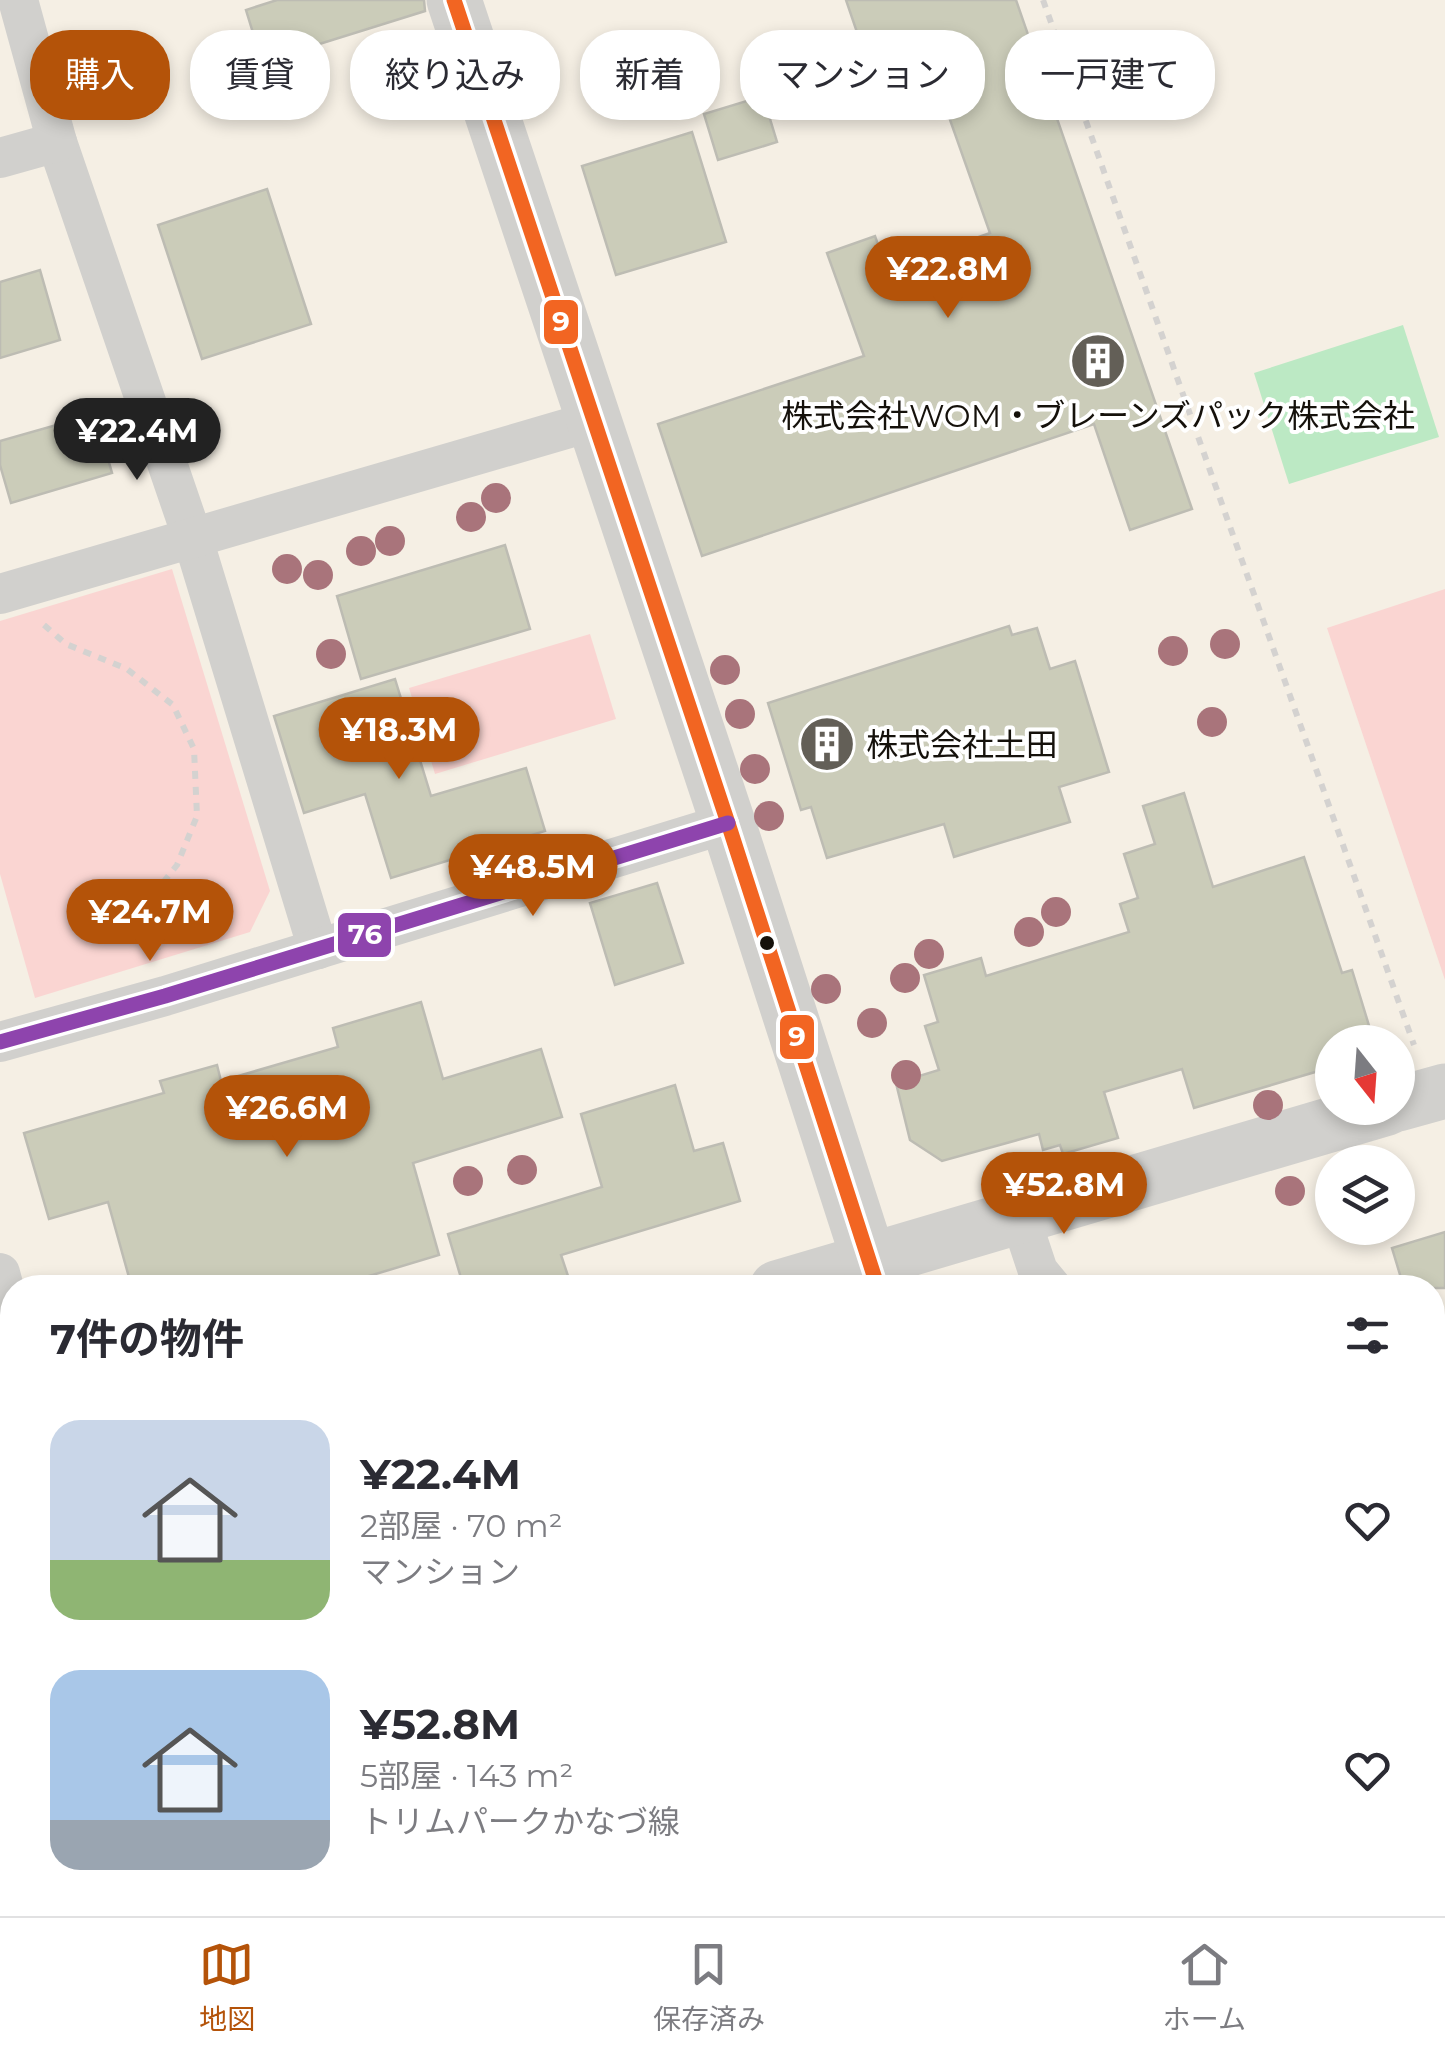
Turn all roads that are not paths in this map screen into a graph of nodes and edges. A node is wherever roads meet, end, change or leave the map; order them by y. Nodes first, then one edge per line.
1 (18, 0) edge
2 (454, 0) edge
3 (57, 142) junction
4 (0, 158) edge
5 (593, 421) junction
6 (193, 539) junction
7 (0, 594) edge
8 (728, 823) junction
9 (318, 949) junction
10 (0, 1042) edge
11 (1327, 1125) edge
12 (1020, 1216) junction
13 (874, 1275) edge
14 (1041, 1275) edge

1 - 3 street
2 - 5 main road
3 - 4 street
3 - 6 street
5 - 6 street
5 - 8 main road
6 - 7 street
6 - 9 street
8 - 9 street
8 - 13 main road
9 - 10 street
11 - 12 main road
12 - 13 main road
12 - 14 street

